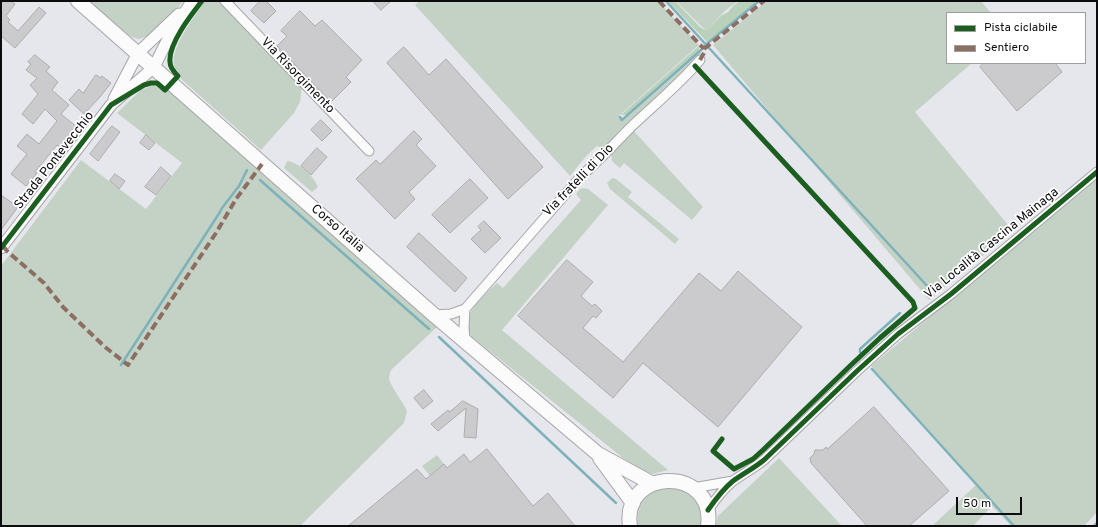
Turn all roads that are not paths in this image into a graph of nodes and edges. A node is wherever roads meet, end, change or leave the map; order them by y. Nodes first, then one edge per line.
1 (78, 1) edge
2 (192, 1) edge
3 (225, 1) edge
4 (235, 4) edge
5 (138, 53) junction
6 (700, 60) dead end
7 (154, 67) junction
8 (111, 105) junction
9 (369, 151) dead end
10 (1097, 172) edge
11 (1, 247) edge
12 (465, 309) junction
13 (434, 314) junction
14 (465, 341) junction
15 (598, 454) junction
16 (733, 481) junction
17 (653, 484) junction
18 (692, 488) junction
19 (633, 503) junction
20 (708, 510) junction
21 (630, 526) edge
22 (708, 526) edge

1 - 5 main road, Corso Italia
2 - 5 street
2 - 7 street
3 - 4 street, Via Risorgimento
4 - 9 street, Via Risorgimento
5 - 7 main road, Corso Italia
5 - 8 street, Strada Pontevecchio
6 - 12 street, Via fratelli di Dio
7 - 8 street, Strada Pontevecchio
7 - 13 main road, Corso Italia
8 - 11 street, Strada Pontevecchio
10 - 16 street, Via Località Cascina Mainaga
12 - 13 street
12 - 14 street
13 - 14 main road, Corso Italia
14 - 15 main road, Corso Italia
15 - 17 main road, Corso Italia
15 - 19 main road, Corso Italia
16 - 18 street, Via Località Cascina Mainaga
16 - 20 street, Via Località Cascina Mainaga
17 - 18 main road
17 - 19 main road
18 - 20 main road
19 - 21 main road
20 - 22 main road

